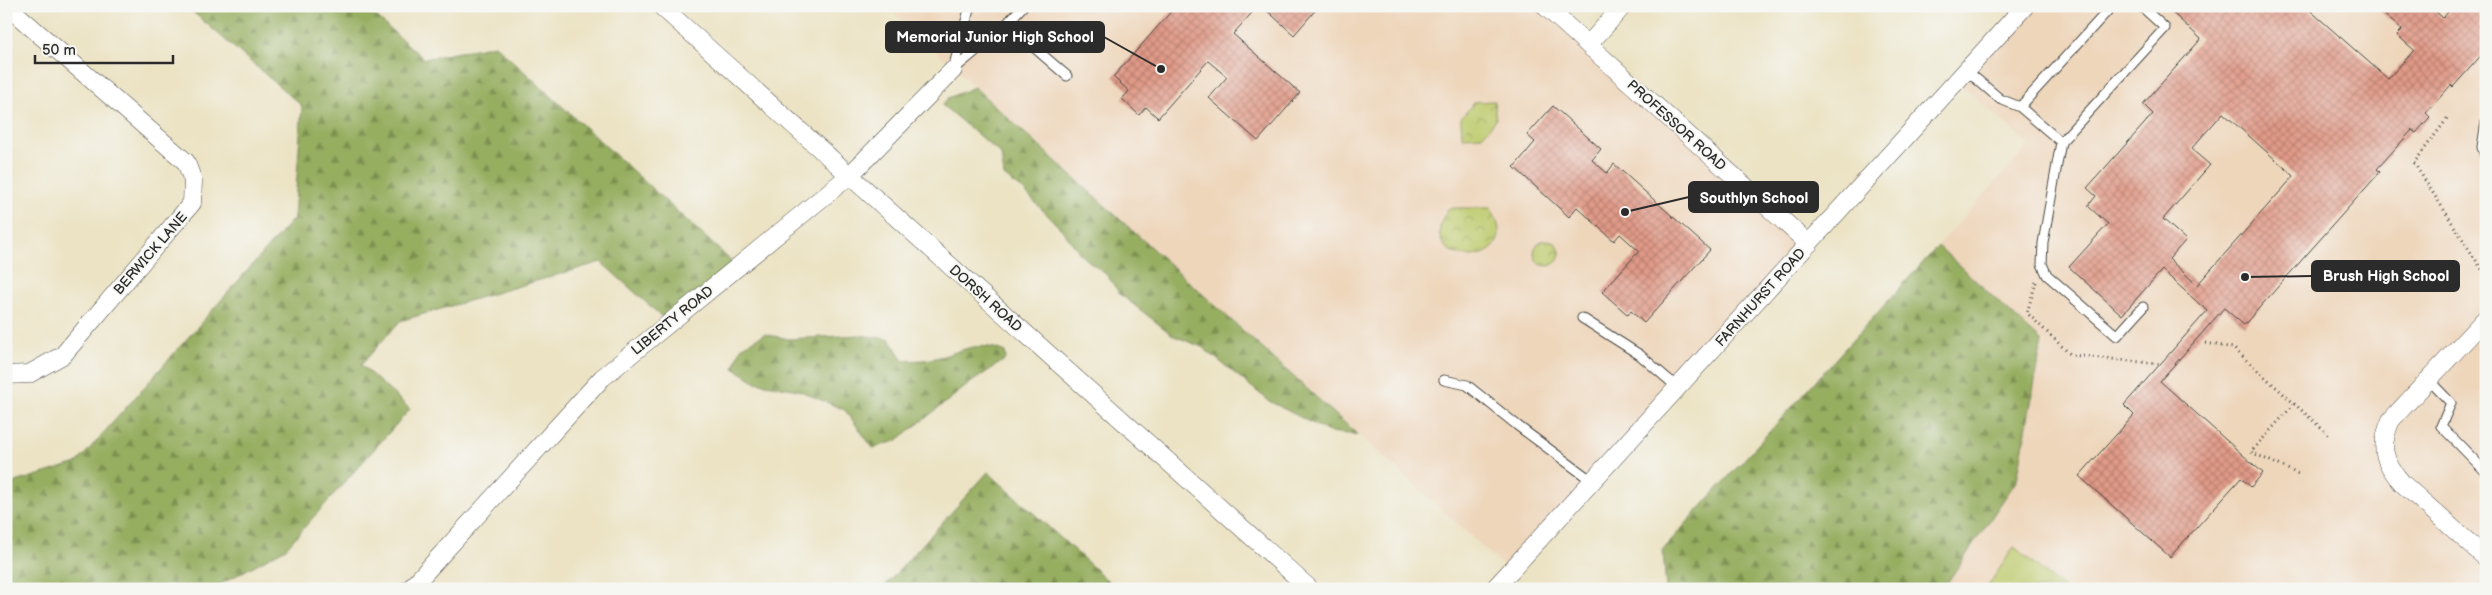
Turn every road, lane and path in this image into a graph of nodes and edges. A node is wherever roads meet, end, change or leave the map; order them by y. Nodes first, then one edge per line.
1 (7, 6) edge
2 (662, 6) edge
3 (970, 6) edge
4 (1024, 6) edge
5 (1545, 6) edge
6 (1624, 6) edge
7 (2026, 6) edge
8 (2112, 6) edge
9 (2141, 6) edge
10 (1008, 24) junction
11 (1588, 45) junction
12 (953, 70) junction
13 (1967, 71) junction
14 (1067, 76) dead end
15 (2020, 107) junction
16 (2447, 119) dead end
17 (2486, 122) edge
18 (2061, 142) junction
19 (2486, 160) edge
20 (850, 176) junction
21 (1808, 244) junction
22 (2042, 264) junction
23 (2486, 276) edge
24 (2143, 307) dead end
25 (1582, 318) dead end
26 (2486, 318) edge
27 (2206, 343) dead end
28 (2161, 364) dead end
29 (6, 376) edge
30 (2428, 379) junction
31 (1444, 380) dead end
32 (1677, 387) junction
33 (2294, 404) junction
34 (2330, 437) dead end
35 (2486, 472) edge
36 (2298, 474) dead end
37 (1592, 481) junction
38 (2486, 558) edge
39 (410, 589) edge
40 (1310, 589) edge
41 (1494, 589) edge

1 - 29 street, BERWICK LANE
2 - 20 street, DORSH ROAD
3 - 12 lane
4 - 10 lane
5 - 11 street, PROFESSOR ROAD
6 - 11 street
7 - 13 street, FARNHURST ROAD
8 - 15 lane
9 - 18 lane
10 - 12 lane
10 - 14 lane
11 - 21 street, PROFESSOR ROAD
12 - 20 street, LIBERTY ROAD
13 - 15 lane
13 - 21 street, FARNHURST ROAD
15 - 18 lane
16 - 23 path
17 - 19 lane
18 - 22 lane
20 - 39 street, LIBERTY ROAD
20 - 40 street, DORSH ROAD
21 - 32 street, FARNHURST ROAD
22 - 24 lane
22 - 28 path
25 - 32 lane
26 - 30 street
27 - 33 path
30 - 35 lane
30 - 38 street
31 - 37 lane
32 - 37 street, FARNHURST ROAD
33 - 34 path
33 - 36 path
37 - 41 street, FARNHURST ROAD

